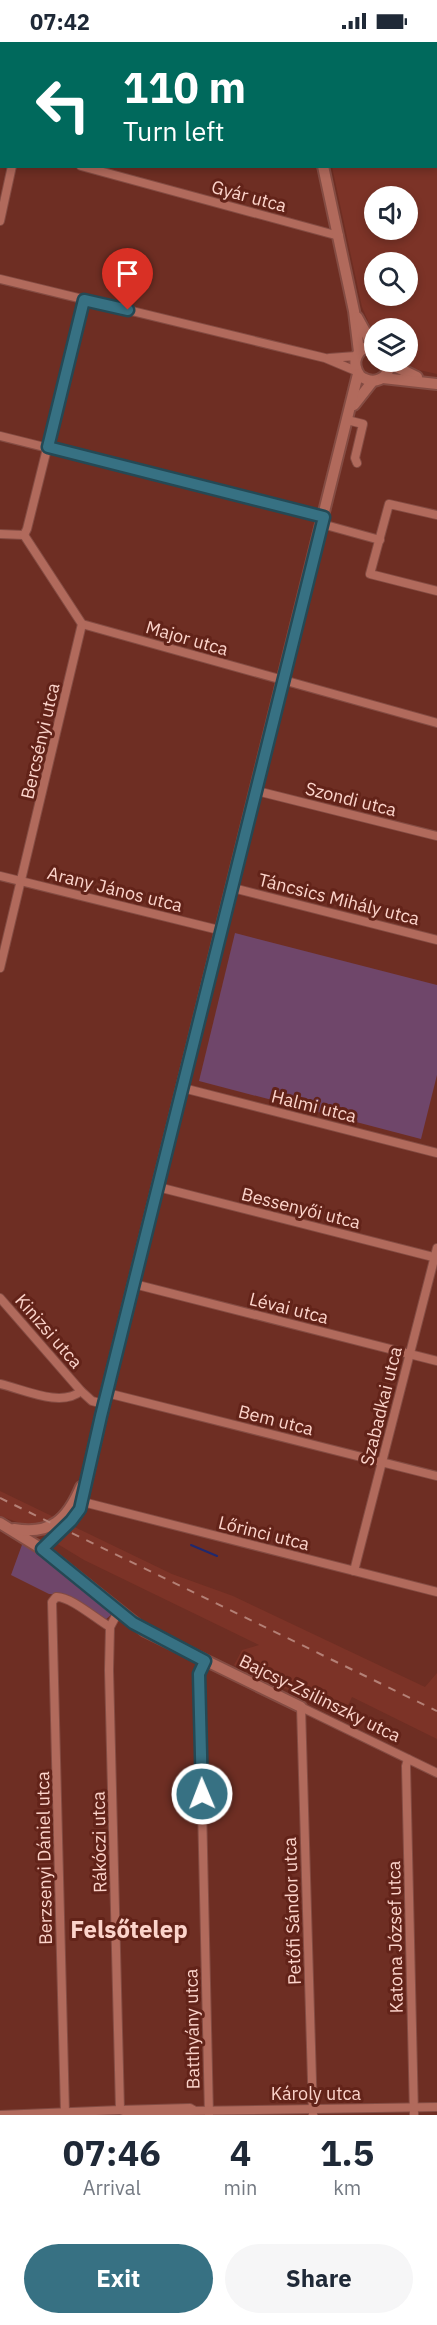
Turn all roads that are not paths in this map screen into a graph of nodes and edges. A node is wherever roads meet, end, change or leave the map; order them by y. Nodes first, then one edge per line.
1 (12, 168) edge
2 (88, 168) edge
3 (322, 168) edge
4 (0, 221) edge
5 (339, 236) junction
6 (0, 279) edge
7 (84, 300) junction
8 (354, 312) junction
9 (364, 329) edge
10 (364, 351) edge
11 (358, 354) junction
12 (325, 358) junction
13 (383, 372) edge
14 (406, 372) edge
15 (357, 373) junction
16 (377, 380) junction
17 (423, 381) junction
18 (437, 384) edge
19 (348, 416) junction
20 (0, 436) edge
21 (48, 447) junction
22 (357, 463) dead end
23 (437, 515) edge
24 (323, 520) junction
25 (0, 534) edge
26 (24, 535) junction
27 (380, 540) junction
28 (437, 591) edge
29 (82, 624) junction
30 (284, 682) junction
31 (437, 723) edge
32 (257, 791) junction
33 (437, 836) edge
34 (0, 876) edge
35 (23, 882) junction
36 (233, 888) junction
37 (223, 931) junction
38 (437, 940) edge
39 (0, 968) edge
40 (183, 1088) junction
41 (437, 1153) edge
42 (158, 1187) junction
43 (437, 1248) edge
44 (436, 1257) edge
45 (134, 1284) junction
46 (0, 1298) edge
47 (410, 1354) junction
48 (437, 1361) edge
49 (0, 1384) edge
50 (81, 1392) junction
51 (106, 1398) junction
52 (382, 1462) junction
53 (87, 1473) junction
54 (437, 1476) edge
55 (83, 1502) junction
56 (5, 1526) edge
57 (44, 1530) junction
58 (42, 1549) junction
59 (354, 1571) junction
60 (437, 1592) edge
61 (118, 1612) junction
62 (110, 1627) junction
63 (205, 1661) junction
64 (301, 1707) junction
65 (408, 1759) junction
66 (437, 1773) edge
67 (437, 2107) edge
68 (120, 2110) junction
69 (414, 2111) edge
70 (209, 2112) edge
71 (313, 2112) edge
72 (65, 2113) junction
73 (98, 2113) edge
74 (0, 2115) edge

1 - 4 street
2 - 5 street, Gyár utca
3 - 5 main road
5 - 8 main road
6 - 7 street
7 - 12 street
7 - 21 street
8 - 9 main road
8 - 11 main road
10 - 11 main road
11 - 12 street
11 - 15 main road
12 - 15 street
13 - 16 main road
14 - 17 main road
15 - 16 main road
15 - 19 main road
16 - 17 main road
16 - 19 main road
17 - 18 main road
19 - 22 street
19 - 24 main road
20 - 21 street
21 - 24 street
21 - 26 street
23 - 27 street
24 - 27 street
24 - 30 main road
25 - 26 street
26 - 29 street
27 - 28 street
29 - 30 street, Major utca
29 - 35 street, Bercsényi utca
30 - 31 street, Major utca
30 - 32 main road
32 - 33 street, Szondi utca
32 - 36 main road
34 - 35 street, Arany János utca
35 - 37 street, Arany János utca
35 - 39 street, Bercsényi utca
36 - 37 main road
36 - 38 street, Táncsics Mihály utca
37 - 40 main road
40 - 41 street, Halmi utca
40 - 42 main road
42 - 44 street, Bessenyői utca
42 - 45 main road
43 - 44 street, Szabadkai utca
44 - 47 street, Szabadkai utca
45 - 47 street, Lévai utca
45 - 51 main road
46 - 50 street, Kinizsi utca
47 - 48 street, Lévai utca
47 - 52 street, Szabadkai utca
49 - 50 street
50 - 51 street, Kinizsi utca
51 - 52 street, Bem utca
51 - 53 main road
52 - 54 street, Bem utca
52 - 59 street, Szabadkai utca
53 - 55 main road
53 - 57 main road
55 - 58 main road
55 - 59 street, Lőrinci utca
56 - 57 main road
56 - 58 main road, Bajcsy-Zsilinszky utca
57 - 58 main road
58 - 61 main road, Bajcsy-Zsilinszky utca
59 - 60 street, Lőrinci utca
61 - 62 street, Rákóczi utca
61 - 63 main road, Bajcsy-Zsilinszky utca
62 - 68 street, Rákóczi utca
62 - 72 street, Berzsenyi Dániel utca
63 - 64 main road, Bajcsy-Zsilinszky utca
63 - 70 street, Batthyány utca
64 - 65 street, Bajcsy-Zsilinszky utca
64 - 71 street, Petőfi Sándor utca
65 - 66 street, Bajcsy-Zsilinszky utca
65 - 69 street, Katona József utca
67 - 69 street, Károly utca
68 - 70 street, Károly utca
68 - 73 street, Károly utca
69 - 71 street, Károly utca
70 - 71 street, Károly utca
72 - 73 street, Károly utca
72 - 74 street, Károly utca

